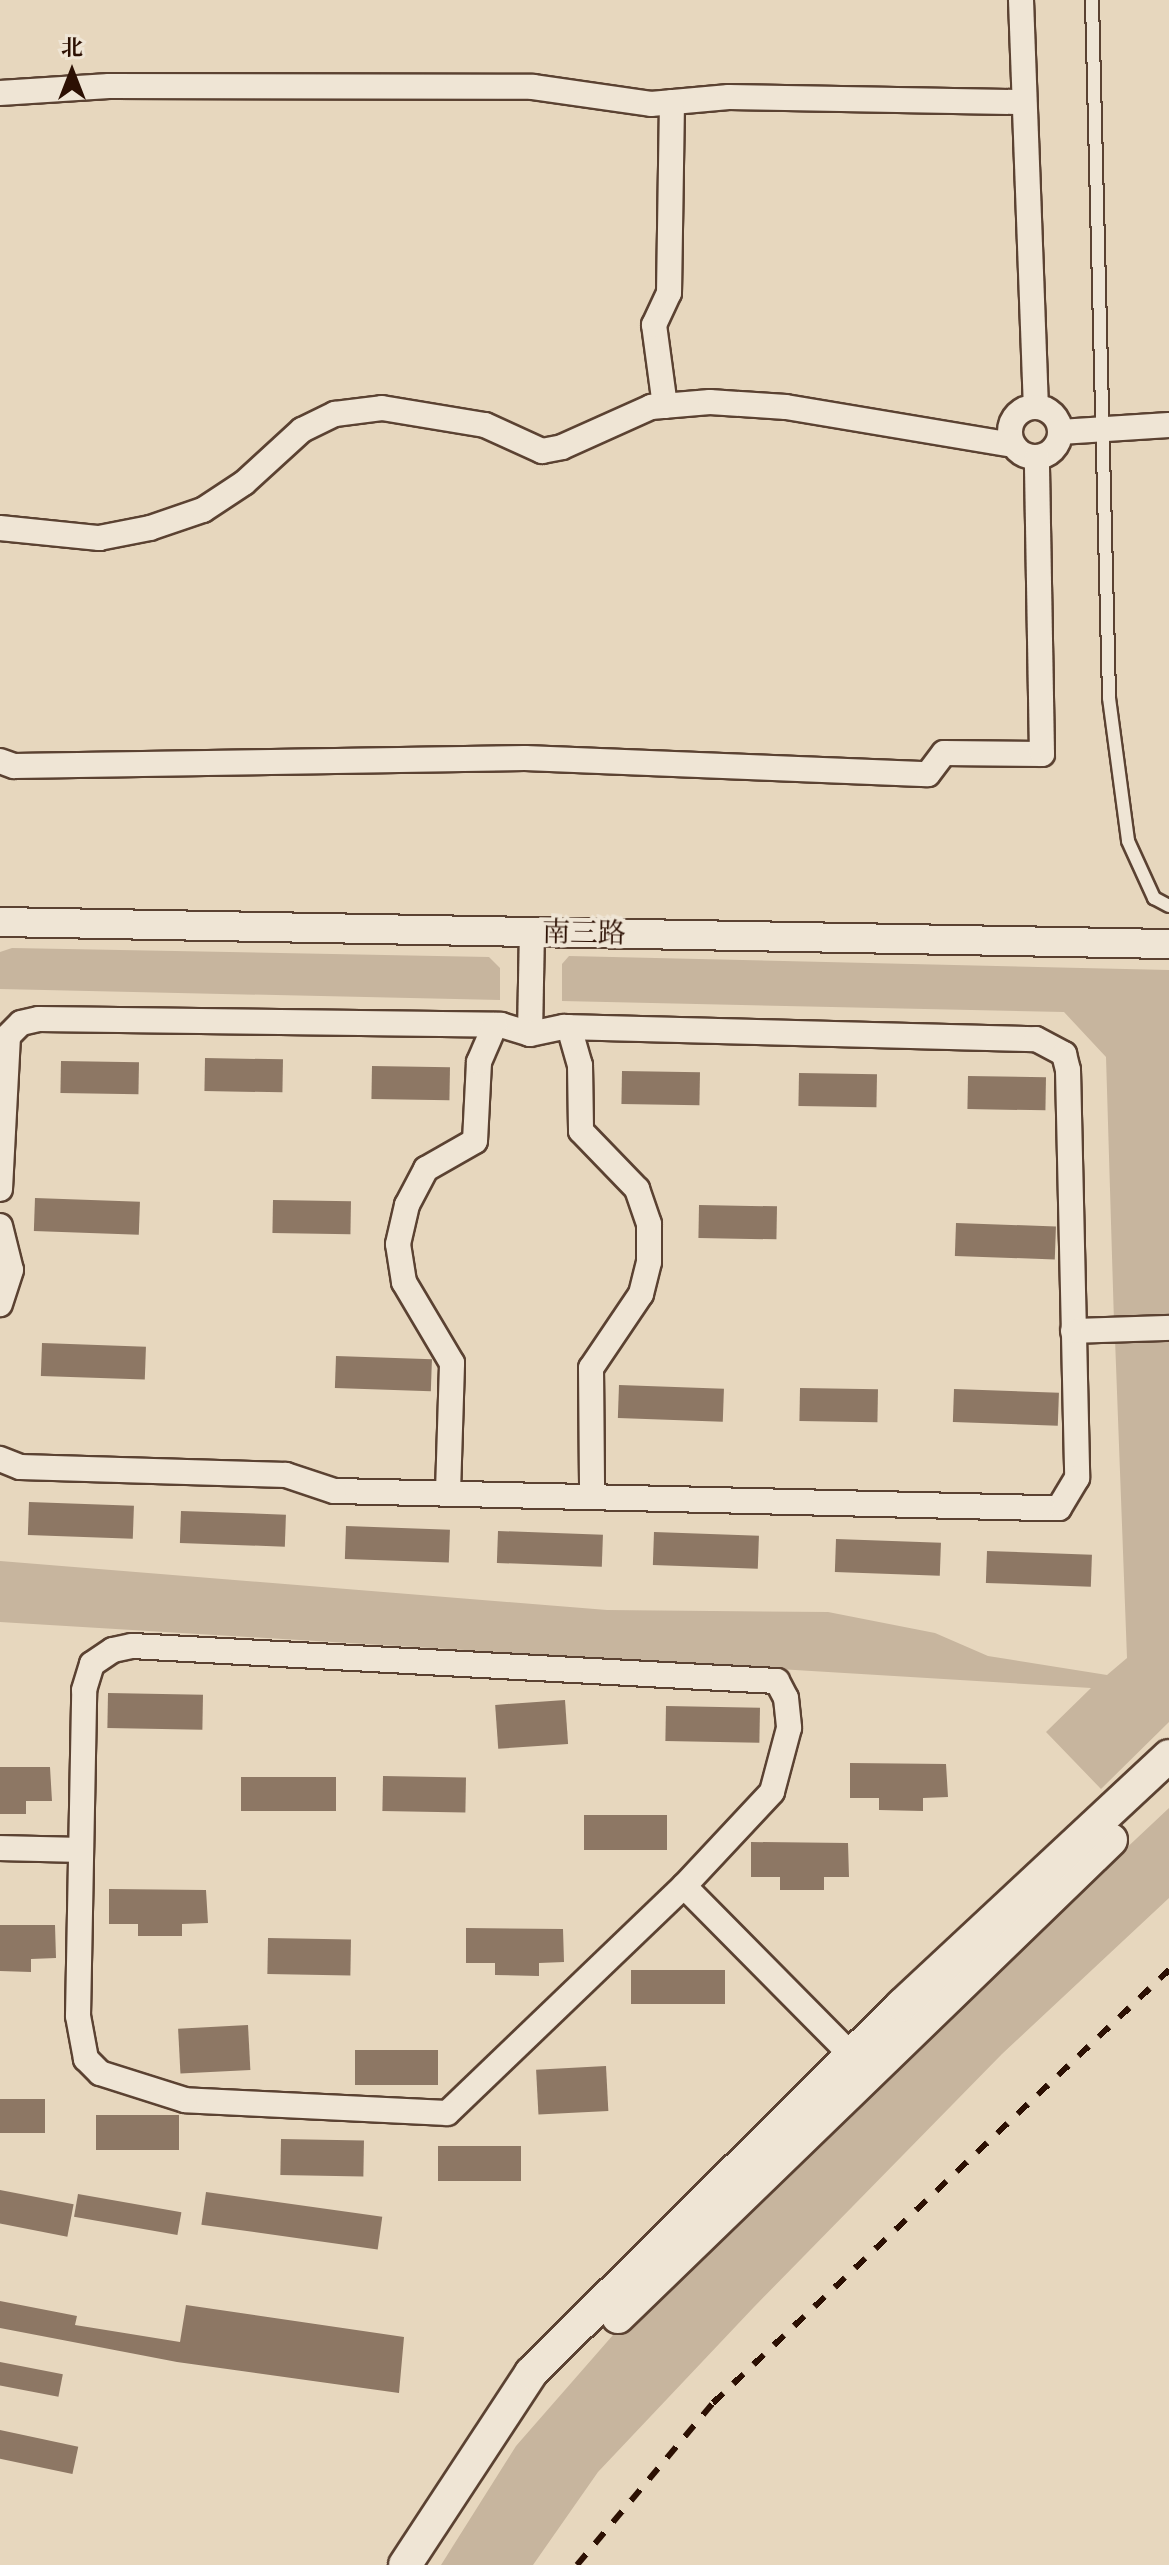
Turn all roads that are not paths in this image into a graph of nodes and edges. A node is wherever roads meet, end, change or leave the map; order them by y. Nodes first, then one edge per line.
1 (1021, 0) edge
2 (1092, 0) edge
3 (0, 93) edge
4 (672, 102) junction
5 (1023, 102) junction
6 (665, 406) junction
7 (1036, 406) junction
8 (1169, 425) edge
9 (1104, 429) junction
10 (1060, 432) junction
11 (1013, 445) junction
12 (1037, 458) junction
13 (0, 528) edge
14 (0, 761) edge
15 (1169, 906) edge
16 (0, 907) edge
17 (0, 922) edge
18 (1169, 926) edge
19 (532, 932) junction
20 (1169, 944) edge
21 (495, 1025) junction
22 (569, 1027) junction
23 (530, 1034) junction
24 (0, 1189) edge
25 (0, 1226) edge
26 (6, 1270) edge
27 (0, 1304) edge
28 (1169, 1328) edge
29 (1073, 1331) junction
30 (0, 1459) edge
31 (448, 1492) junction
32 (592, 1493) junction
33 (1169, 1756) edge
34 (1169, 1783) edge
35 (0, 1848) edge
36 (81, 1850) junction
37 (684, 1886) junction
38 (851, 2055) junction
39 (405, 2565) edge
40 (426, 2565) edge

1 - 5 street
2 - 9 lane
3 - 4 street
4 - 5 street
4 - 6 street
5 - 7 street
6 - 11 street
6 - 13 street
7 - 10 street
7 - 11 street
8 - 9 street
9 - 10 street
9 - 15 lane
10 - 12 street
11 - 12 street
12 - 14 street
16 - 18 street, 南三路
17 - 19 street, 南三路
19 - 20 street, 南三路
19 - 23 street
21 - 23 street
21 - 24 street
21 - 31 street
22 - 23 street
22 - 29 street
22 - 32 street
25 - 26 street
26 - 27 street
28 - 29 street
29 - 32 street
30 - 31 street
31 - 32 street
33 - 38 main road
34 - 40 main road
35 - 36 street
36 - 37 street
36 - 37 street
37 - 38 street
38 - 39 main road

